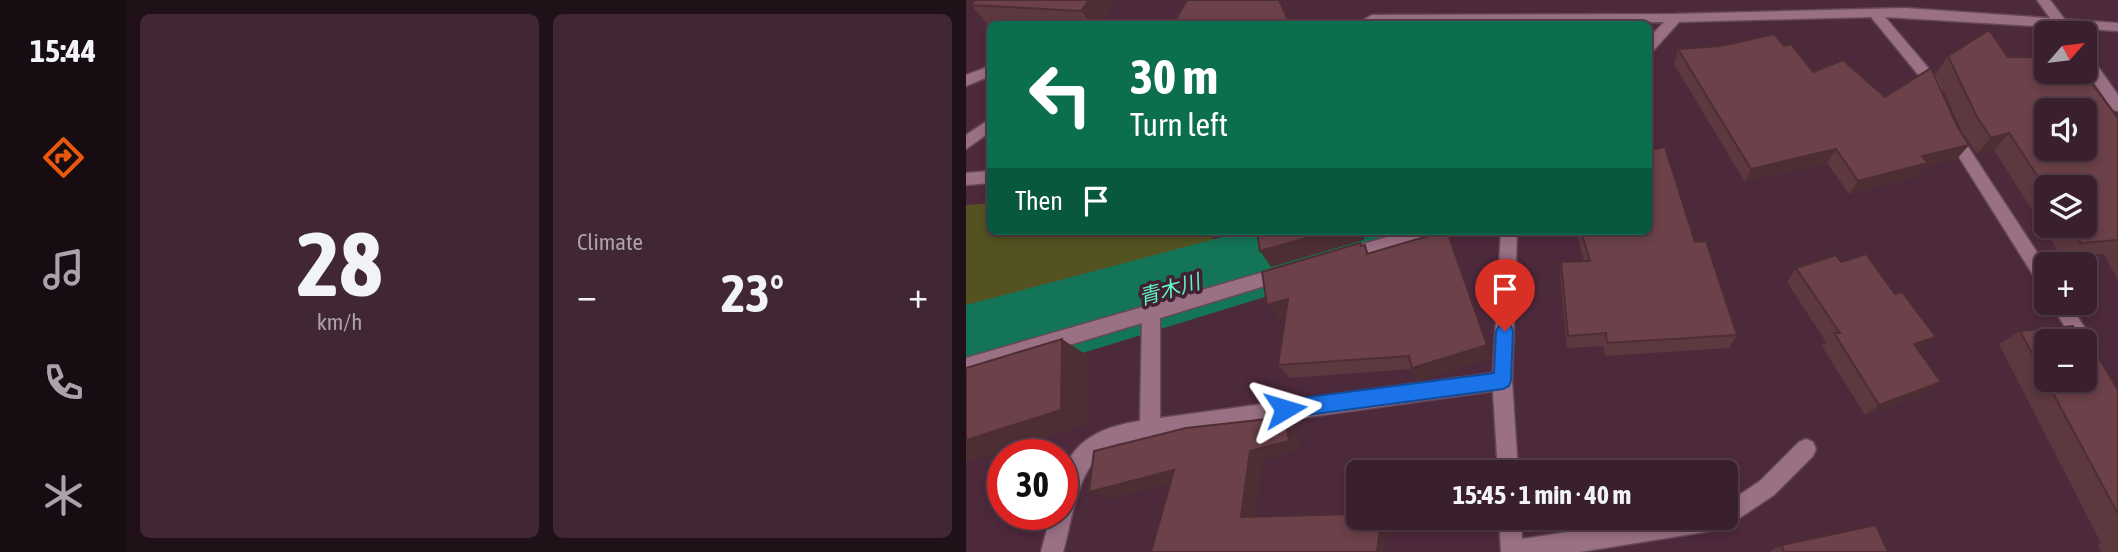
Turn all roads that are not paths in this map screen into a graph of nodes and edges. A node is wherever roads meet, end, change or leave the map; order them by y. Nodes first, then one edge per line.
1 (2043, 0) edge
2 (1874, 12) junction
3 (1675, 18) junction
4 (1368, 21) edge
5 (2059, 21) edge
6 (2034, 25) edge
7 (2097, 27) edge
8 (2118, 27) edge
9 (1652, 44) edge
10 (987, 72) edge
11 (2097, 76) edge
12 (966, 81) edge
13 (2118, 106) edge
14 (987, 126) edge
15 (966, 143) edge
16 (987, 177) edge
17 (966, 179) edge
18 (1416, 235) edge
19 (1509, 235) edge
20 (1324, 262) edge
21 (2034, 262) edge
22 (1297, 270) edge
23 (1151, 313) junction
24 (966, 367) edge
25 (1503, 380) junction
26 (1150, 427) junction
27 (1807, 449) dead end
28 (1507, 460) edge
29 (1738, 508) edge
30 (1511, 530) edge
31 (1645, 530) edge
32 (1052, 552) edge
33 (1512, 552) edge

1 - 5 street
2 - 3 street
2 - 6 street
2 - 21 street
3 - 4 street
3 - 9 street
7 - 8 street
10 - 12 street
11 - 13 street
14 - 15 street
16 - 17 street
18 - 20 street
19 - 25 street
22 - 23 street
23 - 24 street
23 - 26 street
25 - 26 street
25 - 28 street
26 - 32 street
27 - 29 street
30 - 33 street
31 - 33 street

